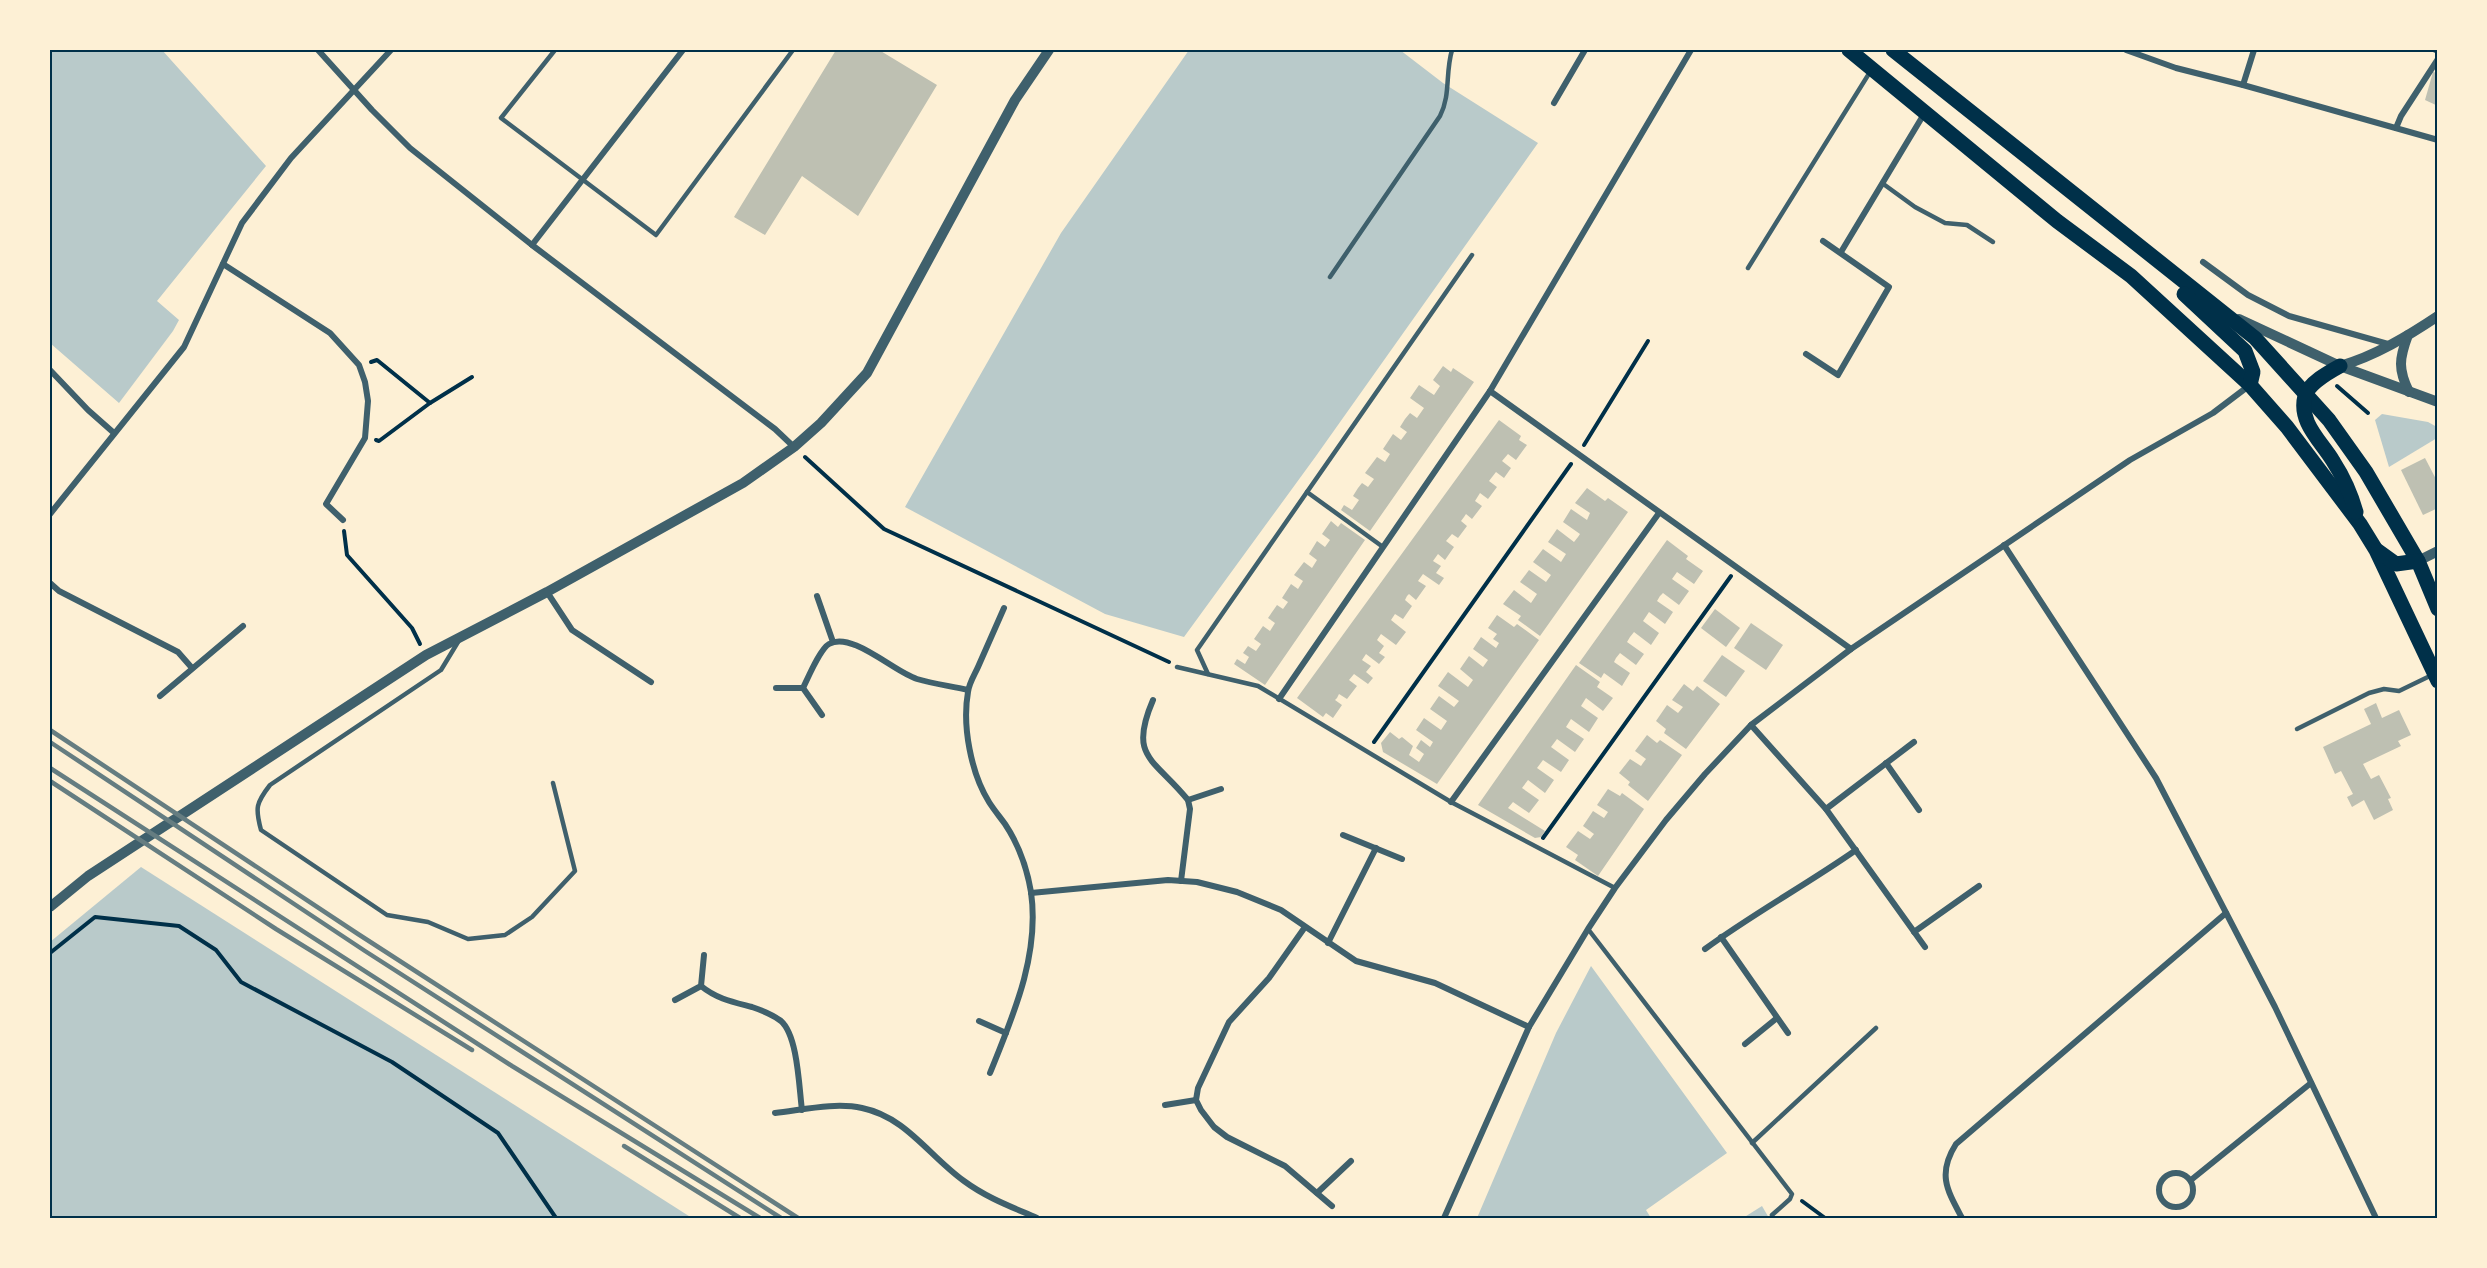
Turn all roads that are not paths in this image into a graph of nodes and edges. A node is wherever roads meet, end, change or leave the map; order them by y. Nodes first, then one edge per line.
1 (318, 50) edge
2 (391, 50) edge
3 (555, 50) edge
4 (683, 50) edge
5 (793, 50) edge
6 (1049, 50) edge
7 (1452, 50) edge
8 (1585, 50) edge
9 (1691, 50) edge
10 (1849, 50) edge
11 (1893, 50) edge
12 (2126, 50) edge
13 (2254, 50) edge
14 (2438, 59) edge
15 (1872, 68) junction
16 (2243, 85) junction
17 (355, 91) junction
18 (1554, 103) dead end
19 (1925, 112) junction
20 (2396, 128) junction
21 (2438, 140) edge
22 (583, 179) junction
23 (1882, 183) junction
24 (2113, 226) junction
25 (1823, 241) dead end
26 (1993, 242) dead end
27 (532, 245) junction
28 (1841, 252) junction
29 (1472, 255) dead end
30 (2203, 262) dead end
31 (223, 264) junction
32 (1748, 268) dead end
33 (1330, 277) dead end
34 (2217, 308) junction
35 (2438, 316) edge
36 (2408, 335) junction
37 (2388, 344) junction
38 (1806, 354) dead end
39 (2340, 366) junction
40 (50, 370) edge
41 (2250, 385) junction
42 (1490, 391) junction
43 (2409, 392) junction
44 (2306, 393) junction
45 (2438, 402) edge
46 (114, 433) junction
47 (794, 447) junction
48 (1307, 492) junction
49 (1659, 513) junction
50 (50, 514) edge
51 (343, 520) road end
52 (2360, 524) junction
53 (2004, 545) junction
54 (1383, 547) junction
55 (2376, 550) junction
56 (2438, 551) edge
57 (2418, 561) junction
58 (50, 583) edge
59 (547, 592) junction
60 (817, 596) dead end
61 (1004, 608) dead end
62 (2438, 609) edge
63 (243, 626) dead end
64 (462, 636) junction
65 (833, 642) junction
66 (1851, 649) junction
67 (1178, 666) road end
68 (192, 668) junction
69 (1208, 674) junction
70 (2436, 677) edge
71 (651, 682) dead end
72 (776, 688) dead end
73 (803, 688) junction
74 (968, 690) junction
75 (160, 696) dead end
76 (1279, 699) junction
77 (1153, 700) dead end
78 (822, 715) dead end
79 (1751, 725) junction
80 (2298, 729) dead end
81 (1914, 742) dead end
82 (1886, 764) junction
83 (553, 783) dead end
84 (1221, 789) dead end
85 (1188, 800) junction
86 (1451, 802) junction
87 (1826, 809) junction
88 (1919, 810) dead end
89 (1343, 835) dead end
90 (1376, 848) junction
91 (1856, 850) junction
92 (1402, 859) dead end
93 (1181, 881) junction
94 (1979, 886) dead end
95 (1615, 888) junction
96 (1031, 893) junction
97 (50, 907) edge
98 (2226, 914) junction
99 (1305, 927) junction
100 (1588, 928) junction
101 (1914, 932) junction
102 (1721, 937) junction
103 (1328, 943) junction
104 (1925, 947) dead end
105 (1705, 949) dead end
106 (704, 955) dead end
107 (701, 986) junction
108 (675, 1000) dead end
109 (1777, 1018) junction
110 (980, 1021) dead end
111 (1529, 1027) junction
112 (1876, 1028) dead end
113 (1006, 1033) junction
114 (1788, 1034) dead end
115 (1745, 1044) dead end
116 (990, 1073) dead end
117 (2311, 1083) junction
118 (1196, 1100) junction
119 (1165, 1106) dead end
120 (802, 1110) junction
121 (775, 1113) dead end
122 (1752, 1143) junction
123 (1351, 1161) dead end
124 (2191, 1180) junction
125 (1317, 1193) junction
126 (1332, 1206) dead end
127 (1772, 1215) dead end
128 (1037, 1218) edge
129 (1443, 1218) edge
130 (1962, 1218) edge
131 (2376, 1218) edge

1 - 17 street
2 - 17 street
3 - 22 lane
4 - 22 street
5 - 22 lane
6 - 47 street
7 - 33 lane
8 - 18 street
9 - 42 street
10 - 15 main road
11 - 24 main road
12 - 16 street
13 - 16 street
14 - 20 street
15 - 19 main road
15 - 32 lane
16 - 20 street
17 - 27 street
17 - 31 street
19 - 23 street
19 - 41 main road
20 - 21 street
22 - 27 street
23 - 26 lane
23 - 28 street
24 - 34 main road
24 - 41 main road
25 - 28 street
27 - 47 street
28 - 38 street
29 - 48 lane
30 - 37 street
31 - 46 street
31 - 51 street
34 - 39 street
34 - 44 main road
35 - 36 street
36 - 37 street
36 - 43 street
37 - 39 street
39 - 43 street
39 - 44 main road
40 - 46 street
41 - 52 main road
41 - 53 street
42 - 49 street
42 - 54 street
43 - 45 street
44 - 52 main road
44 - 57 main road
46 - 50 street
47 - 59 street
48 - 54 lane
48 - 69 lane
49 - 66 street
49 - 86 street
52 - 55 main road
53 - 66 street
53 - 98 street
54 - 76 street
55 - 57 main road
55 - 70 main road
56 - 57 street
57 - 62 main road
58 - 68 street
59 - 64 street
59 - 71 street
60 - 65 street
61 - 74 street
63 - 68 street
64 - 83 lane
64 - 97 street
65 - 73 street
65 - 74 street
66 - 79 street
67 - 69 lane
68 - 75 street
69 - 76 lane
70 - 80 lane
72 - 73 street
73 - 78 street
74 - 96 street
76 - 86 lane
77 - 85 street
79 - 87 street
79 - 95 street
81 - 82 street
82 - 87 street
82 - 88 street
84 - 85 street
85 - 93 street
86 - 95 lane
87 - 91 street
89 - 90 street
90 - 92 street
90 - 103 street
91 - 101 street
91 - 102 street
93 - 96 street
93 - 99 street
94 - 101 street
95 - 100 street
96 - 113 street
98 - 117 street
98 - 130 street
99 - 103 street
99 - 118 street
100 - 111 street
100 - 122 lane
101 - 104 street
102 - 105 street
102 - 109 street
103 - 111 street
106 - 107 street
107 - 108 street
107 - 120 street
109 - 114 street
109 - 115 street
110 - 113 street
111 - 129 street
112 - 122 lane
113 - 116 street
117 - 124 street
117 - 131 street
118 - 119 street
118 - 125 street
120 - 121 street
120 - 128 street
122 - 127 lane
123 - 125 street
124 - 124 street
125 - 126 street

